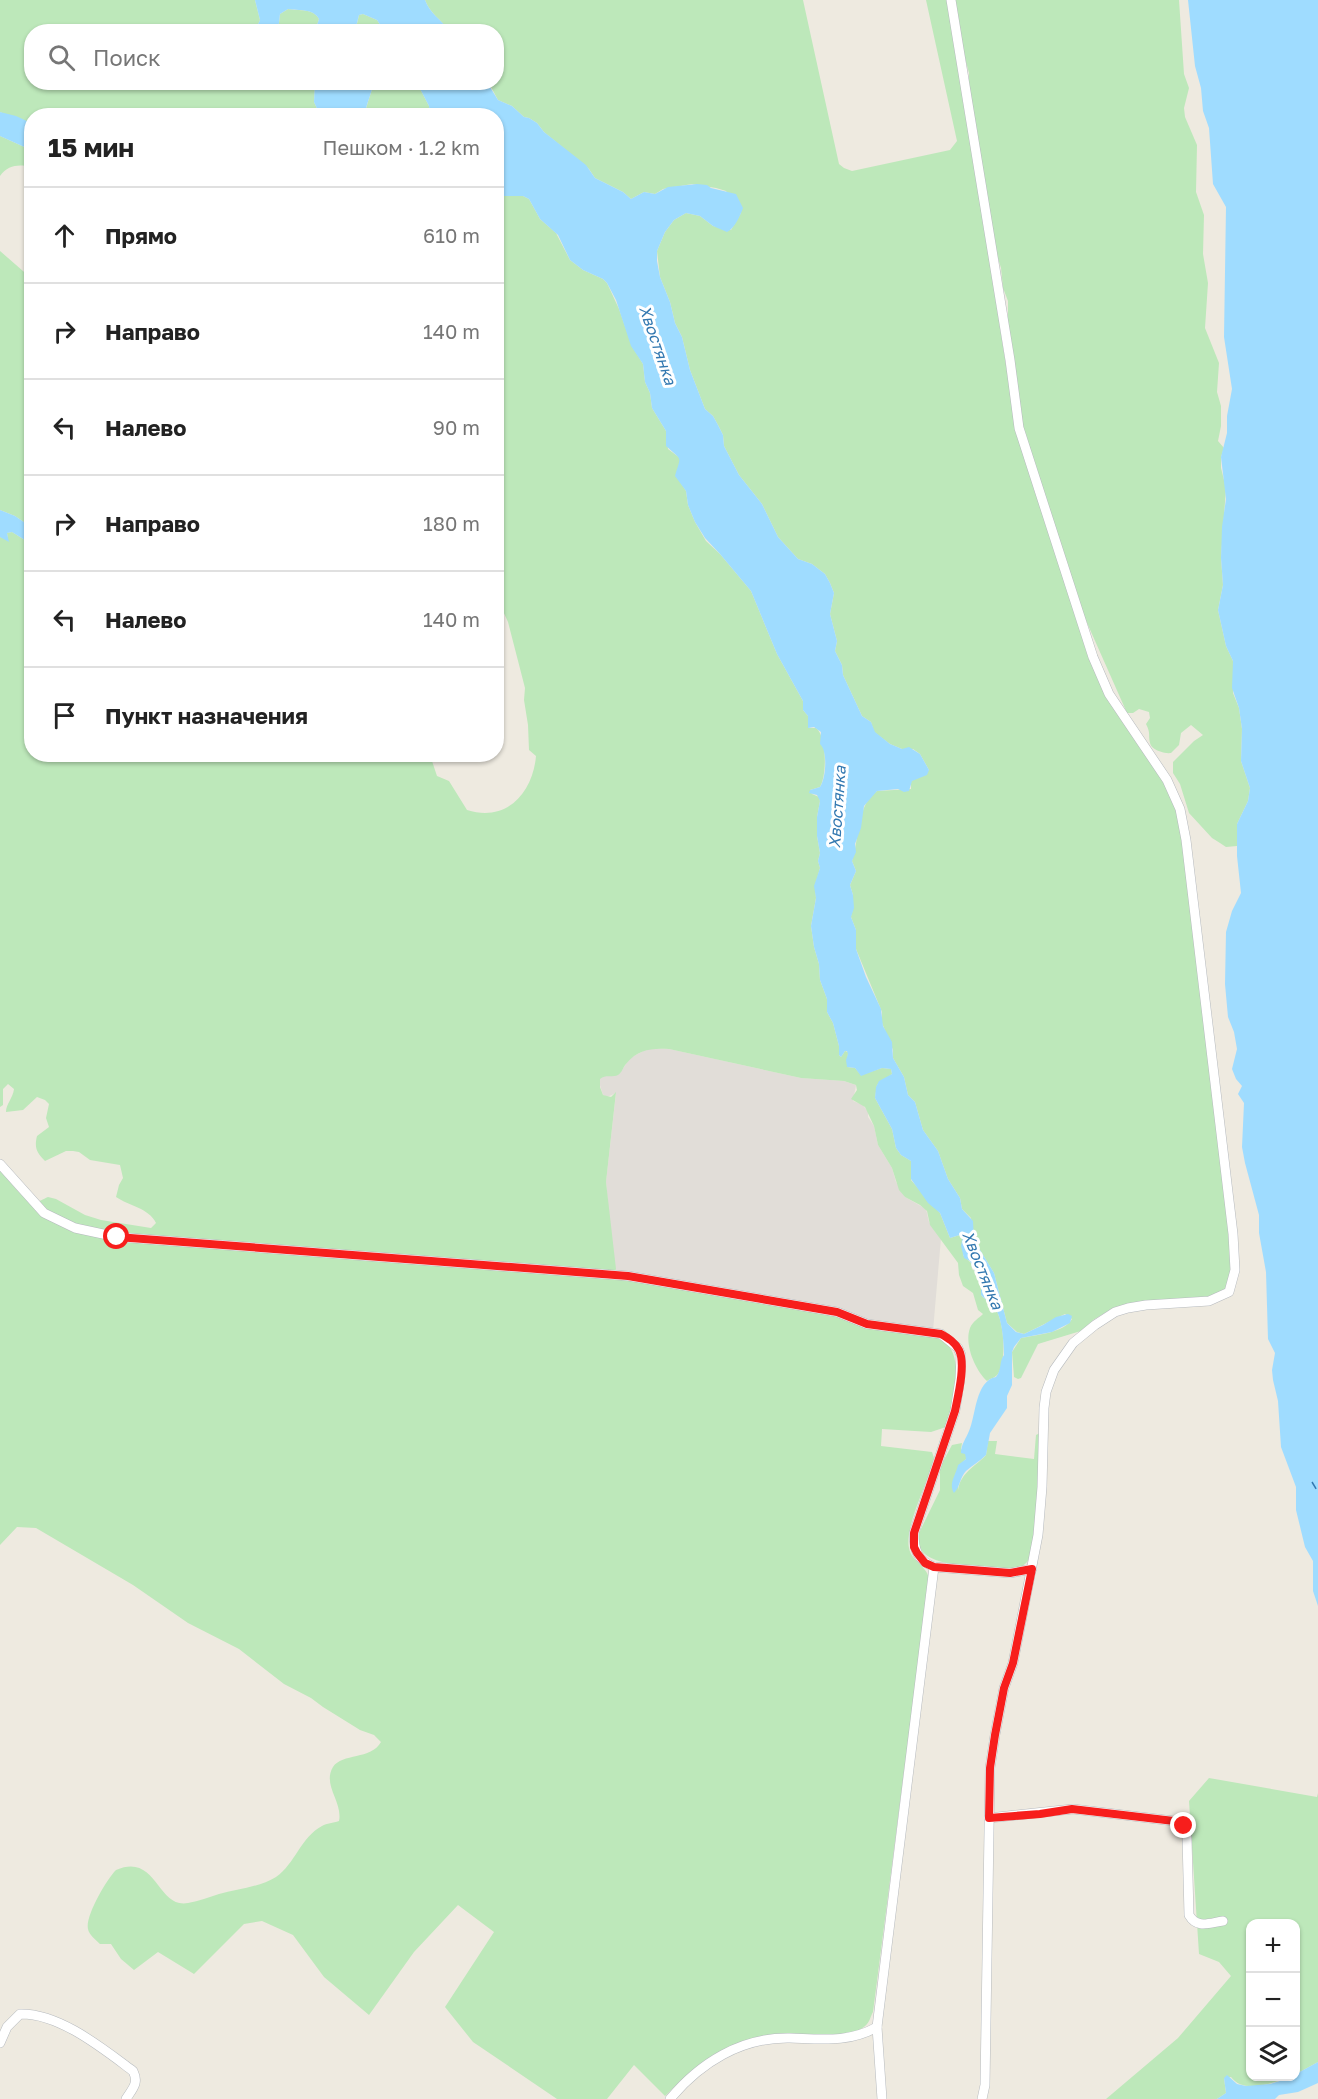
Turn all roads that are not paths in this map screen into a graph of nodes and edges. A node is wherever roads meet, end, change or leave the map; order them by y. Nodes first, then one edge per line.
1 (951, 0) edge
2 (0, 1164) edge
3 (934, 1567) junction
4 (1032, 1569) junction
5 (989, 1818) junction
6 (1222, 1921) dead end
7 (876, 2027) junction
8 (0, 2043) edge
9 (126, 2099) edge
10 (670, 2099) edge
11 (882, 2099) edge
12 (982, 2099) edge

1 - 4 street
2 - 3 street
3 - 4 street
3 - 7 street
4 - 5 street
5 - 6 street
5 - 12 street
7 - 10 street
7 - 11 street
8 - 9 street

